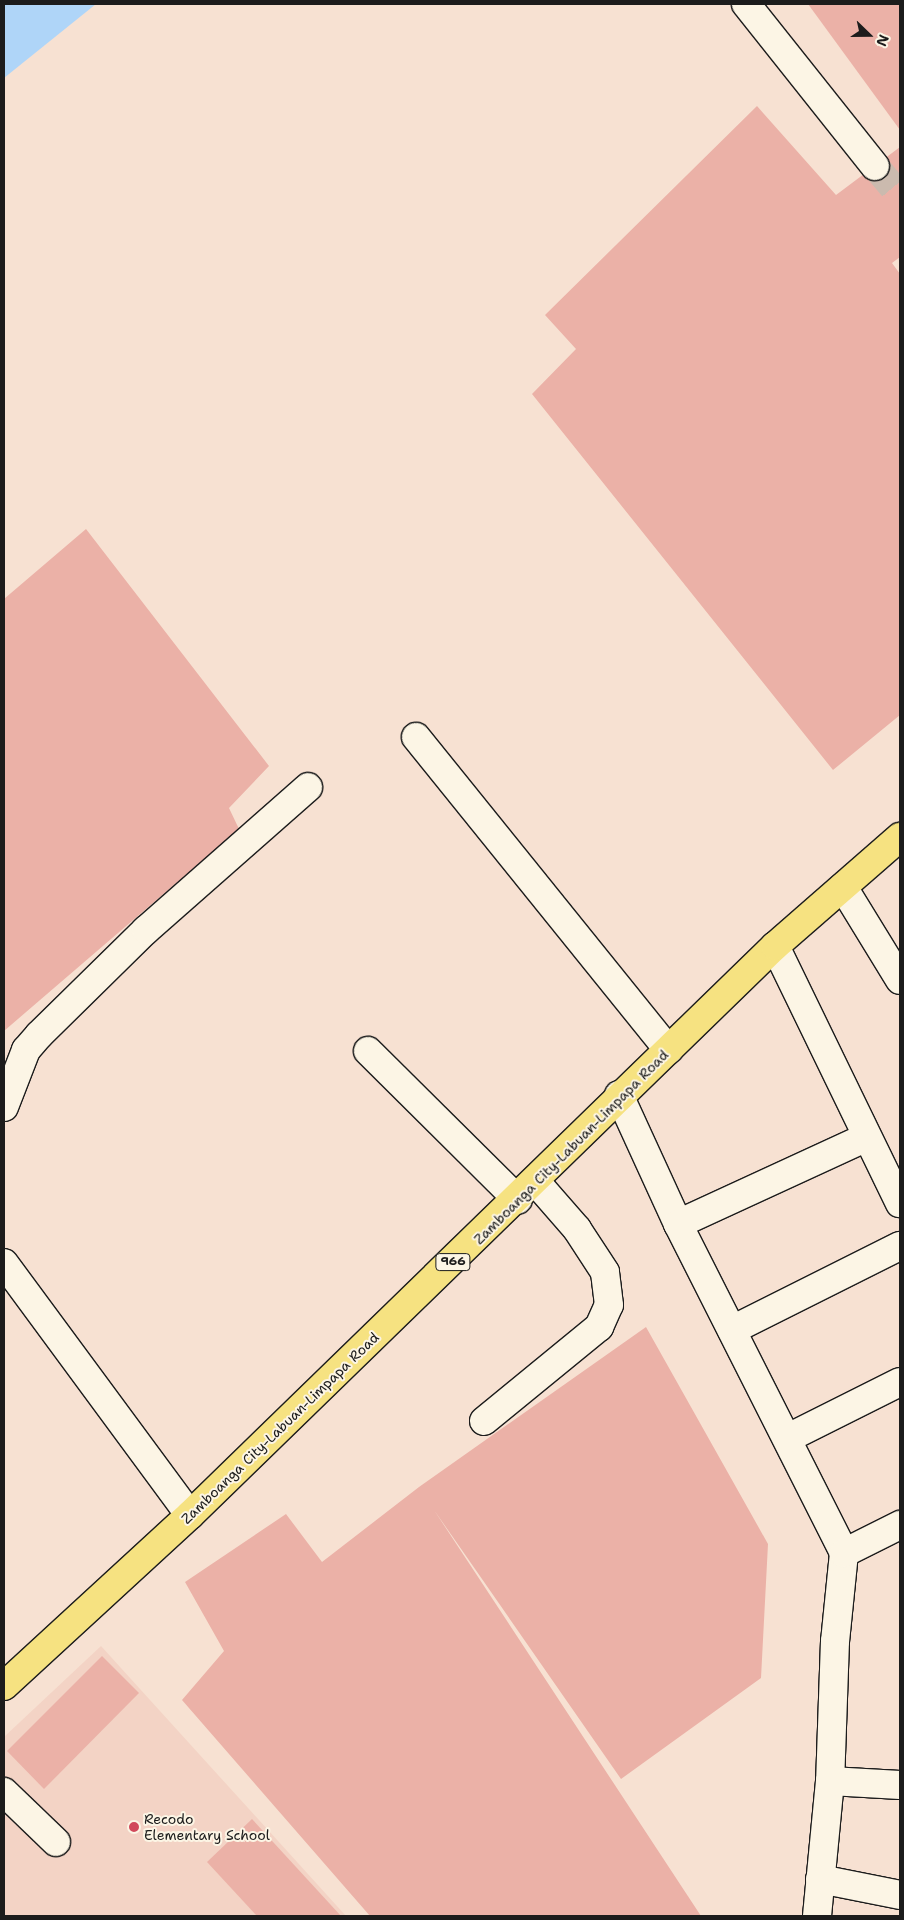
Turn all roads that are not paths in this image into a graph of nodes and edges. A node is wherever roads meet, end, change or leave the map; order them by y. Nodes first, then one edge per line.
1 (746, 4) edge
2 (875, 166) tunnel mouth
3 (416, 737) dead end
4 (308, 787) dead end
5 (900, 836) edge
6 (842, 887) junction
7 (775, 946) junction
8 (900, 980) edge
9 (669, 1050) junction
10 (368, 1052) dead end
11 (619, 1095) junction
12 (4, 1107) edge
13 (868, 1137) junction
14 (527, 1191) junction
15 (900, 1203) edge
16 (678, 1224) junction
17 (900, 1246) edge
18 (4, 1263) edge
19 (732, 1330) junction
20 (900, 1382) edge
21 (484, 1421) dead end
22 (788, 1438) junction
23 (190, 1515) junction
24 (900, 1525) edge
25 (844, 1553) junction
26 (4, 1686) edge
27 (830, 1780) junction
28 (900, 1785) edge
29 (4, 1792) edge
30 (56, 1842) dead end
31 (820, 1880) junction
32 (900, 1895) edge
33 (817, 1916) edge

1 - 2 street
3 - 9 street
4 - 12 street
5 - 6 main road, Zamboanga City-Labuan-Limpapa Road / 966
6 - 7 main road, Zamboanga City-Labuan-Limpapa Road / 966
6 - 8 street
7 - 9 main road, Zamboanga City-Labuan-Limpapa Road / 966
7 - 13 street
9 - 11 main road, Zamboanga City-Labuan-Limpapa Road / 966
10 - 14 street
11 - 14 main road, Zamboanga City-Labuan-Limpapa Road / 966
11 - 16 street
13 - 15 street
13 - 16 street
14 - 21 street
14 - 23 main road, Zamboanga City-Labuan-Limpapa Road / 966
16 - 19 street
17 - 19 street
18 - 23 street
19 - 22 street
20 - 22 street
22 - 25 street
23 - 26 main road, Zamboanga City-Labuan-Limpapa Road / 966
24 - 25 street
25 - 27 street
27 - 28 street
27 - 31 street
29 - 30 street
31 - 32 street
31 - 33 street

